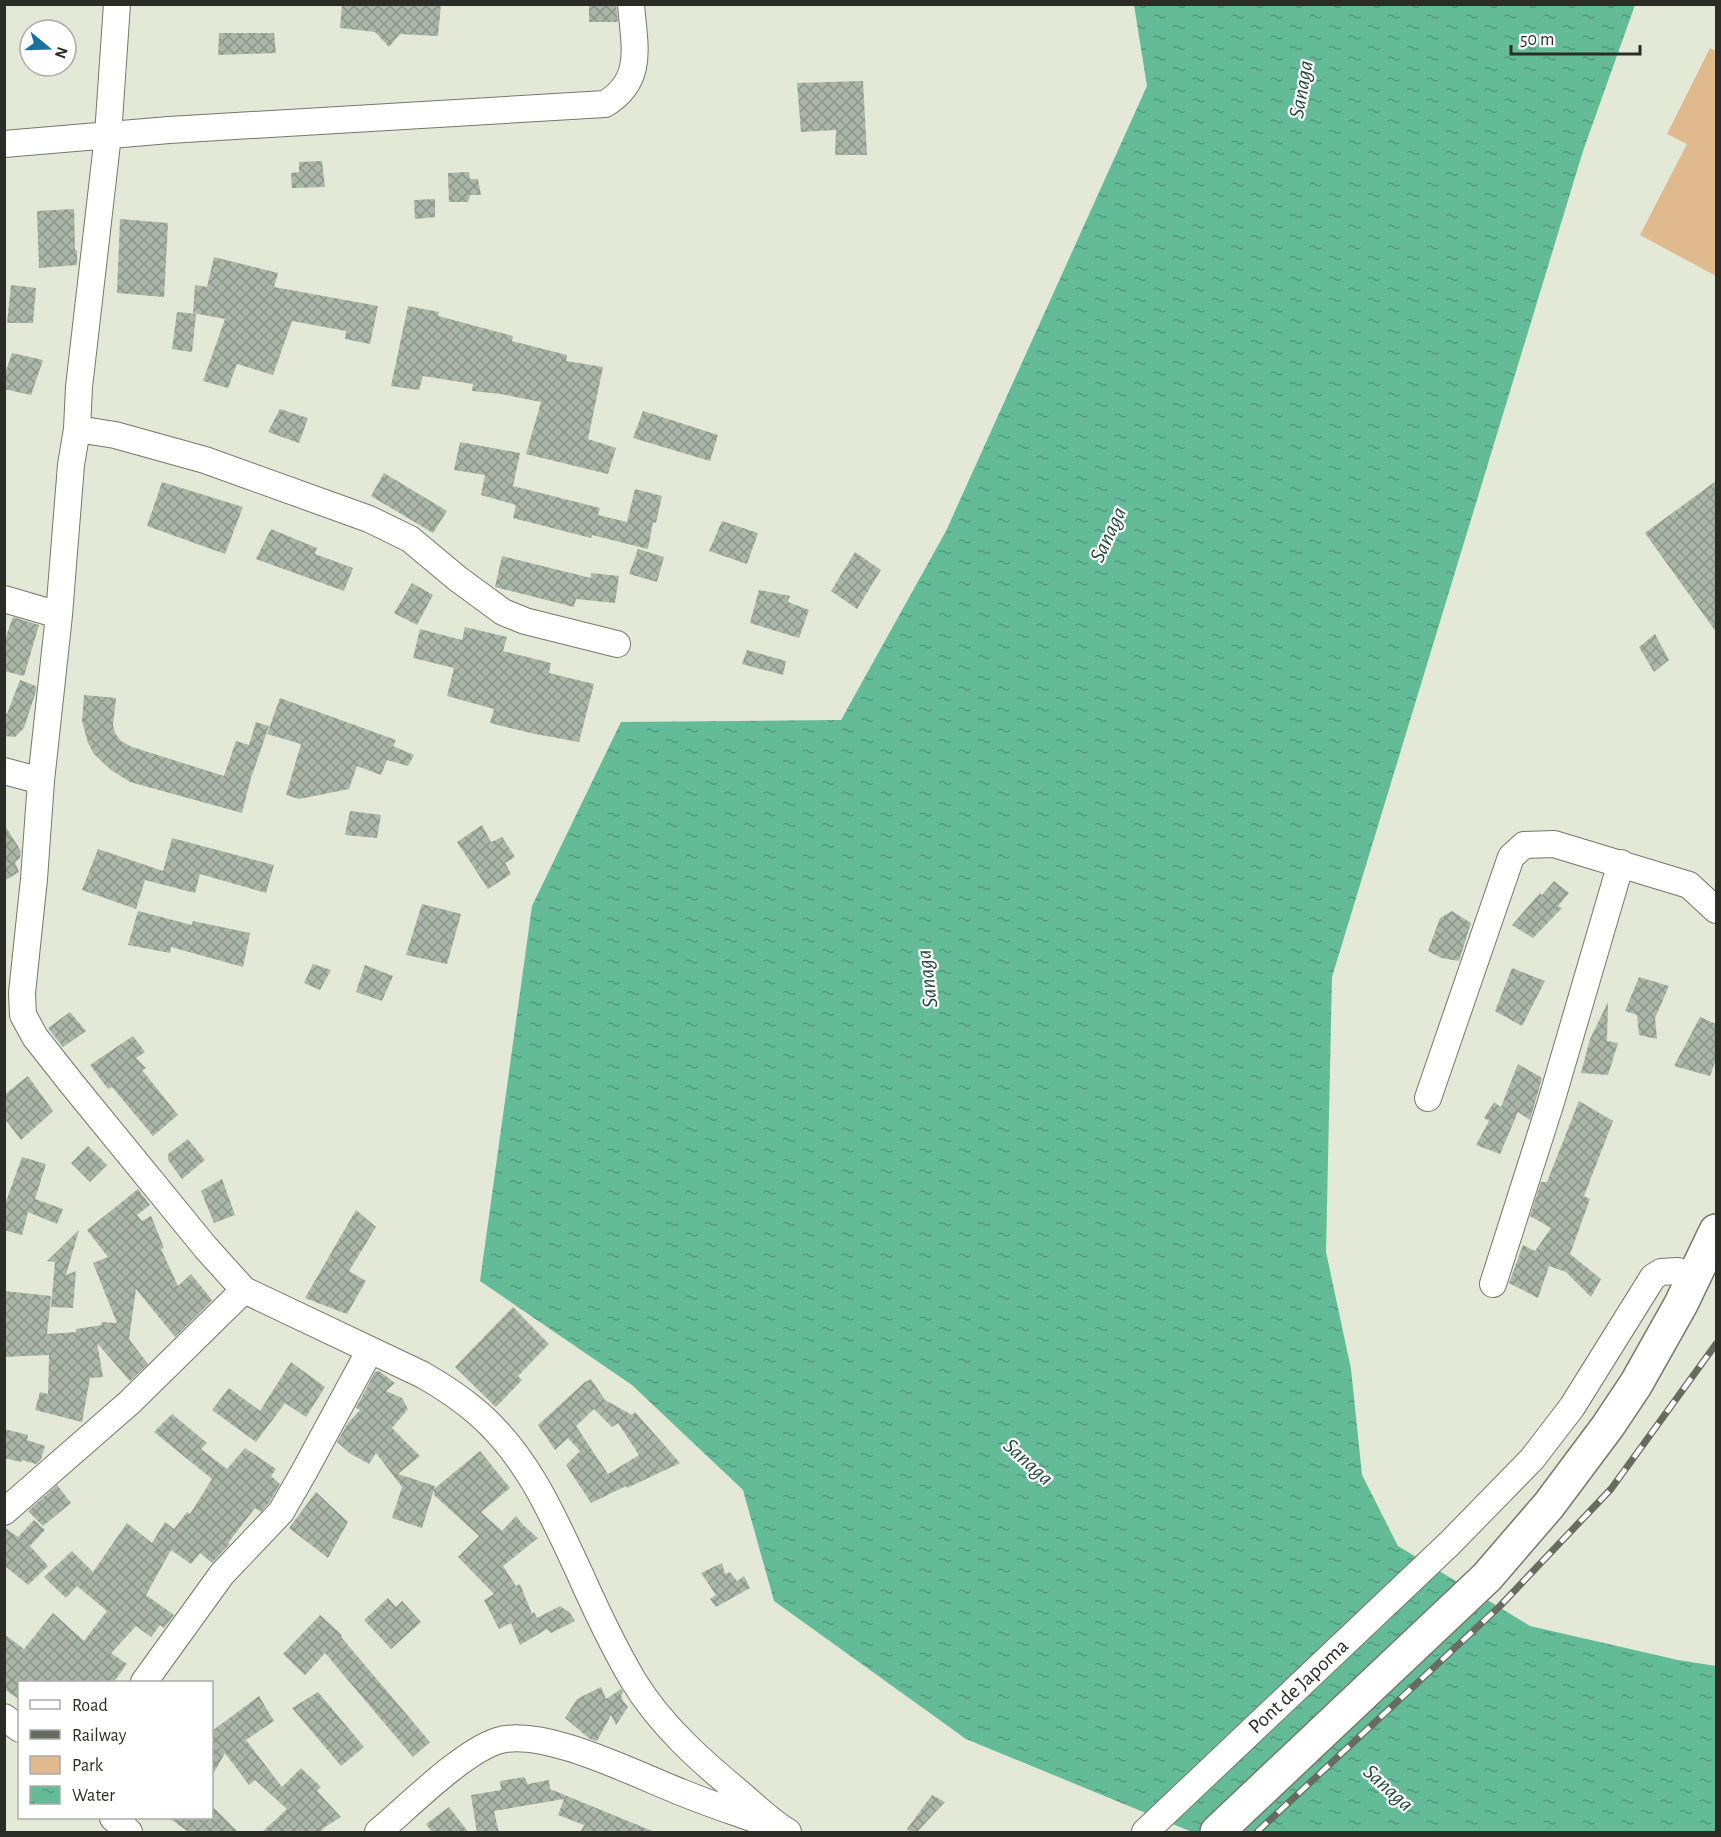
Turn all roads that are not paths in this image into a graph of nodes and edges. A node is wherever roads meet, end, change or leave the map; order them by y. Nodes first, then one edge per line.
1 (117, 4) edge
2 (631, 4) edge
3 (108, 135) junction
4 (4, 144) edge
5 (77, 429) junction
6 (4, 599) edge
7 (59, 615) junction
8 (616, 644) dead end
9 (4, 771) edge
10 (41, 781) junction
11 (1622, 863) junction
12 (1716, 910) edge
13 (14, 1018) edge
14 (1428, 1098) dead end
15 (1716, 1231) edge
16 (1678, 1271) dead end
17 (1493, 1284) dead end
18 (244, 1290) junction
19 (370, 1350) junction
20 (4, 1512) edge
21 (145, 1681) edge
22 (4, 1717) edge
23 (18, 1728) edge
24 (785, 1831) edge
25 (1146, 1831) edge
26 (378, 1833) edge
27 (1217, 1833) edge

1 - 3 street
2 - 3 street
3 - 4 street
3 - 5 street
5 - 7 street
5 - 8 street
6 - 7 street
7 - 10 street
9 - 10 street
10 - 13 street
11 - 12 street
11 - 14 street
11 - 17 street
13 - 18 street
15 - 27 highway
16 - 25 street, Pont de Japoma
18 - 19 street
18 - 20 street
19 - 21 street
19 - 24 street
22 - 23 street
24 - 26 street

